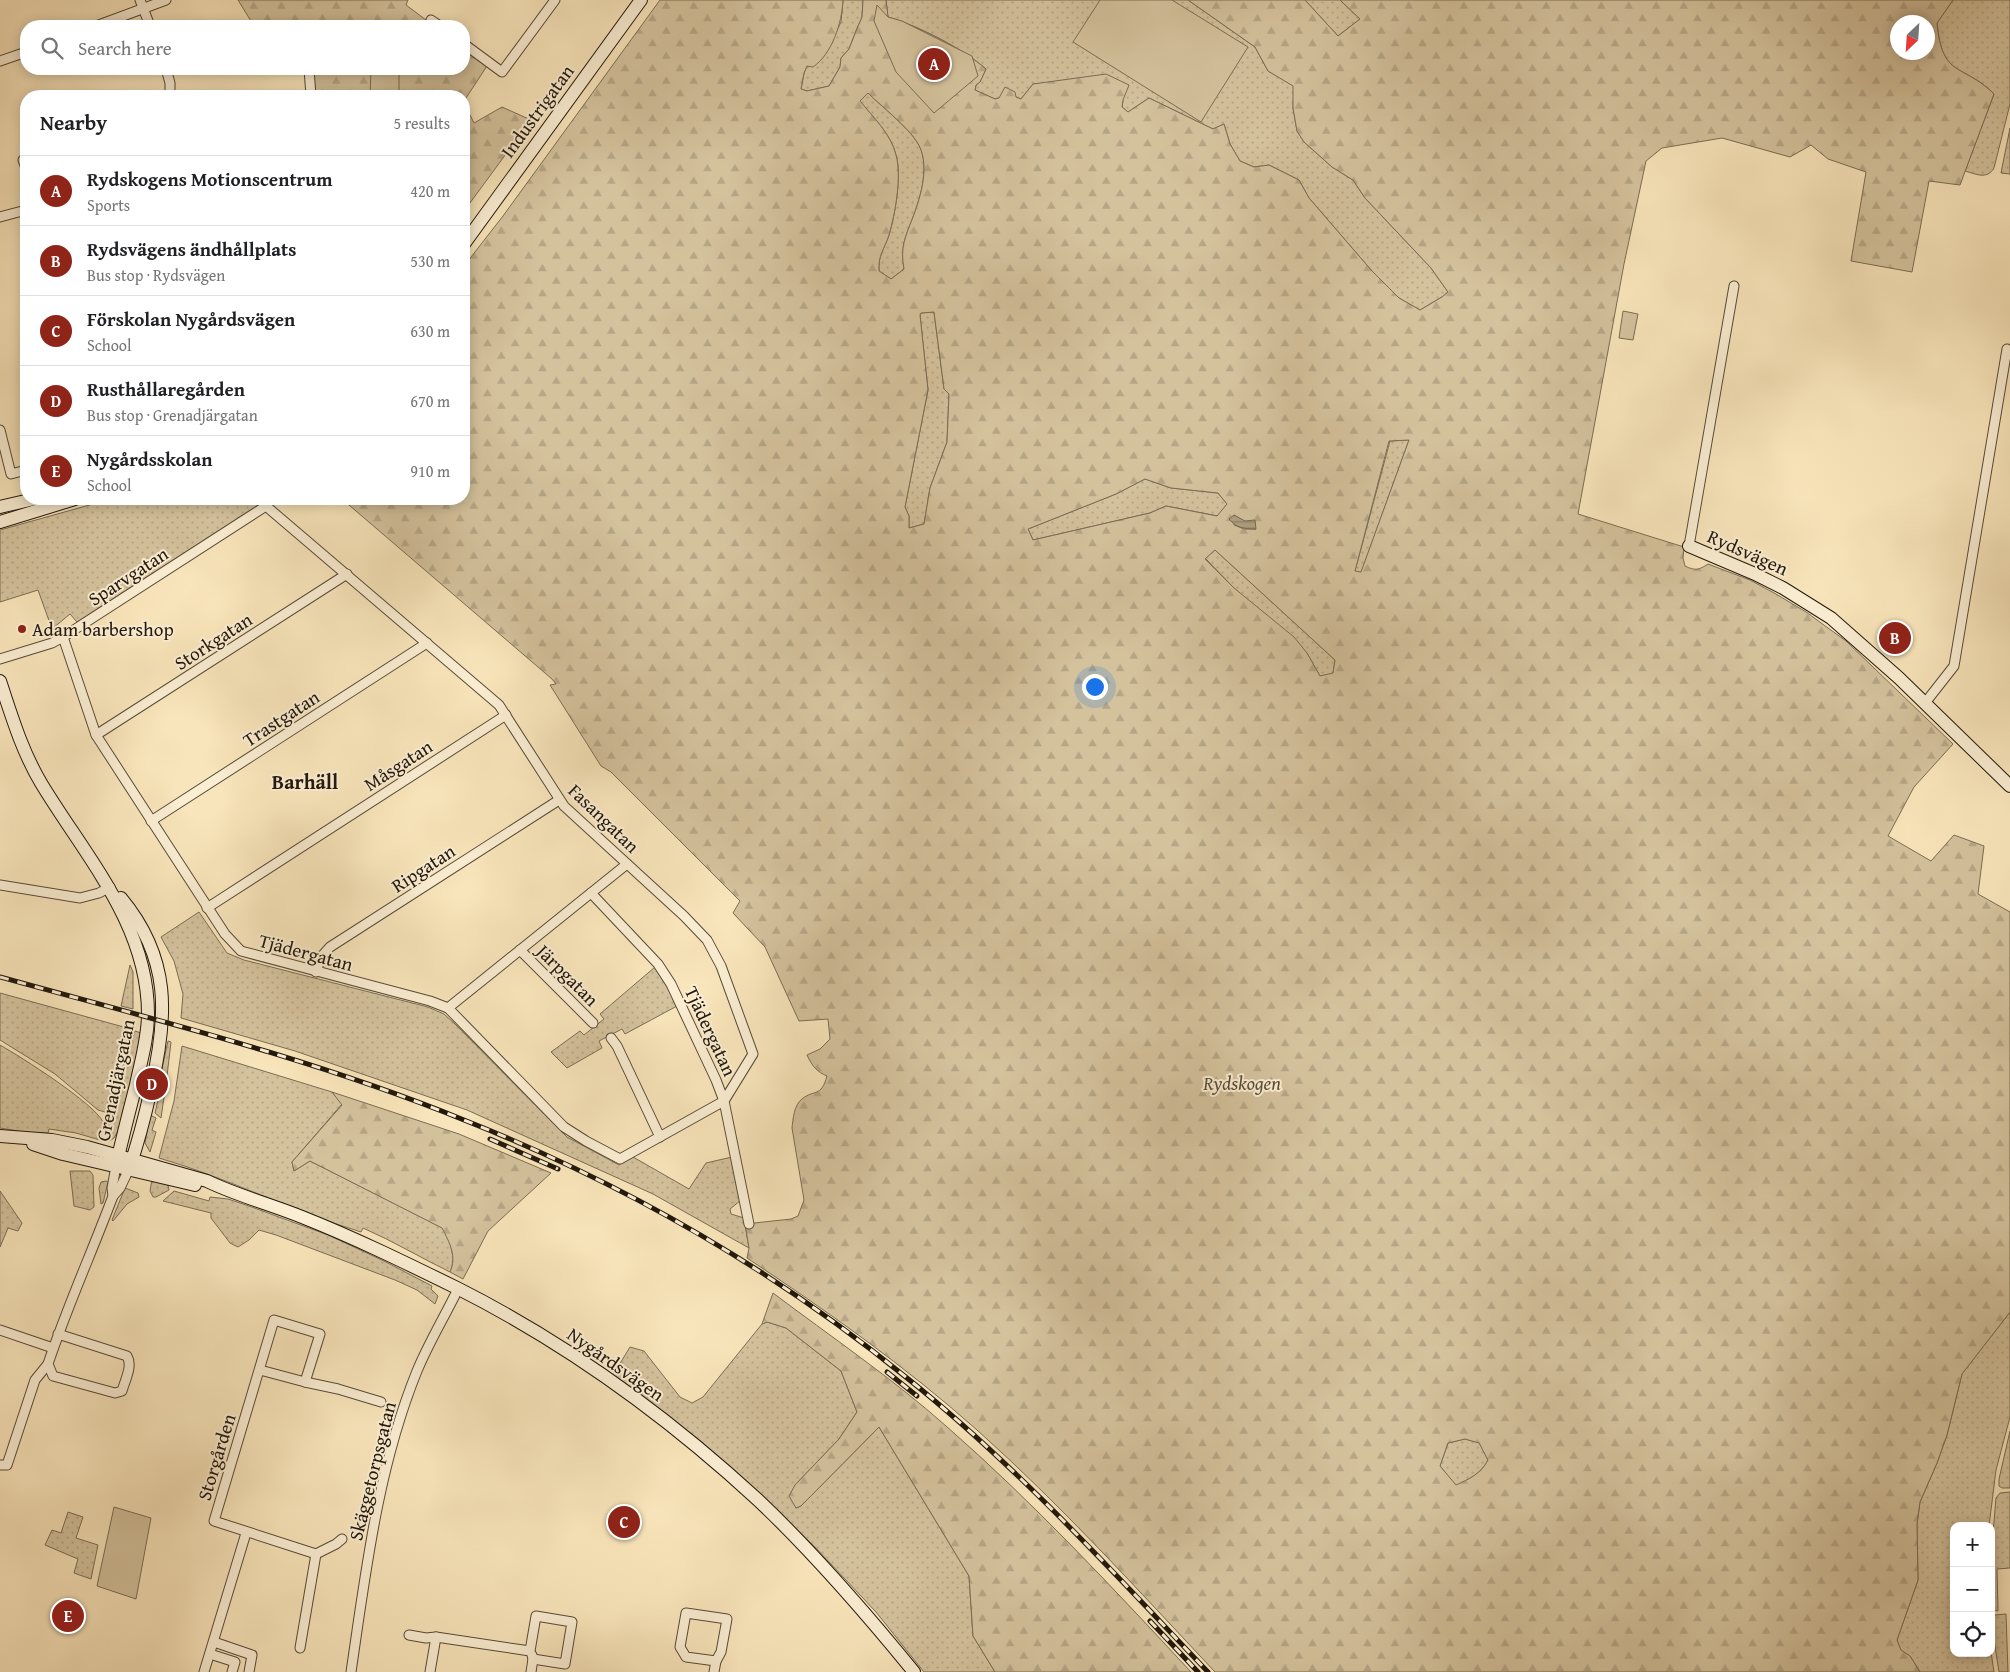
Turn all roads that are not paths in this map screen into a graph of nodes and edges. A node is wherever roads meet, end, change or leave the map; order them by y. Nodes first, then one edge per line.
1 (166, 0) edge
2 (555, 0) edge
3 (641, 0) edge
4 (142, 4) edge
5 (109, 20) edge
6 (148, 20) edge
7 (470, 48) edge
8 (20, 54) edge
9 (0, 61) edge
10 (168, 75) edge
11 (310, 75) edge
12 (170, 90) edge
13 (311, 90) edge
14 (20, 212) edge
15 (0, 217) edge
16 (470, 236) edge
17 (1734, 286) dead end
18 (2007, 349) dead end
19 (0, 430) edge
20 (20, 472) edge
21 (20, 502) edge
22 (56, 505) edge
23 (266, 506) joint
24 (0, 507) edge
25 (0, 522) edge
26 (1689, 546) joint
27 (347, 574) junction
28 (62, 637) junction
29 (428, 644) junction
30 (0, 659) edge
31 (0, 681) edge
32 (1925, 703) junction
33 (506, 716) junction
34 (96, 736) junction
35 (2010, 786) edge
36 (559, 800) junction
37 (151, 821) junction
38 (627, 864) junction
39 (0, 885) edge
40 (110, 887) junction
41 (591, 894) junction
42 (207, 908) junction
43 (520, 950) junction
44 (316, 972) junction
45 (448, 1008) junction
46 (593, 1023) dead end
47 (611, 1038) dead end
48 (724, 1101) junction
49 (0, 1136) edge
50 (660, 1136) junction
51 (117, 1161) junction
52 (131, 1164) junction
53 (113, 1196) junction
54 (749, 1224) dead end
55 (458, 1289) junction
56 (0, 1330) edge
57 (58, 1334) junction
58 (53, 1348) junction
59 (48, 1364) junction
60 (260, 1370) junction
61 (305, 1382) junction
62 (380, 1402) dead end
63 (3, 1465) edge
64 (246, 1533) junction
65 (342, 1539) dead end
66 (316, 1554) junction
67 (409, 1635) dead end
68 (436, 1638) junction
69 (214, 1642) junction
70 (300, 1648) dead end
71 (210, 1654) junction
72 (532, 1655) junction
73 (716, 1661) junction
74 (204, 1672) edge
75 (232, 1672) edge
76 (249, 1672) edge
77 (351, 1672) edge
78 (430, 1672) edge
79 (531, 1672) edge
80 (714, 1672) edge
81 (914, 1672) edge

1 - 4 street
2 - 7 street
3 - 16 street, Industrigatan
4 - 5 street
4 - 6 street
8 - 9 street
10 - 12 street
11 - 13 street
14 - 15 street
17 - 26 street, Rydsvägen
18 - 32 street
19 - 20 street
21 - 24 street
22 - 25 street
23 - 27 street, Fasangatan
23 - 28 street, Sparvgatan
26 - 32 street, Rydsvägen
27 - 29 street, Fasangatan
27 - 34 street, Storkgatan
28 - 30 street, Sparvgatan
28 - 34 street, Tjädergatan
29 - 33 street, Fasangatan
29 - 37 street, Trastgatan
31 - 40 street, Grenadjärgatan
32 - 35 street, Rydsvägen
33 - 36 street, Fasangatan
33 - 42 street, Måsgatan
34 - 37 street, Tjädergatan
36 - 38 street, Fasangatan
36 - 44 street, Ripgatan
37 - 42 street, Tjädergatan
38 - 41 street, Järpgatan
38 - 48 street, Fasangatan
39 - 40 street
40 - 51 street, Grenadjärgatan
40 - 52 street, Grenadjärgatan
41 - 43 street, Järpgatan
41 - 48 street, Tjädergatan
42 - 44 street, Tjädergatan
43 - 45 street, Järpgatan
43 - 46 street, Järpgatan
44 - 45 street, Tjädergatan
45 - 50 street, Tjädergatan
47 - 50 street
48 - 50 street, Tjädergatan
48 - 54 street
49 - 51 street, Nygårdsvägen
51 - 52 street, Nygårdsvägen
51 - 53 street
52 - 53 street
52 - 55 street, Nygårdsvägen
53 - 57 street
55 - 77 street, Skäggetorpsgatan
55 - 81 street, Nygårdsvägen
56 - 58 street
57 - 58 street
57 - 59 street
58 - 59 street
59 - 63 street
60 - 61 street
60 - 61 street, Storgården
60 - 64 street, Storgården
61 - 62 street
64 - 66 street, Storgården
64 - 69 street
65 - 66 street
66 - 70 street
67 - 68 street
68 - 72 street
68 - 78 street
69 - 71 street
69 - 76 street
71 - 74 street
71 - 75 street
72 - 72 street
72 - 79 street
73 - 73 street
73 - 80 street

